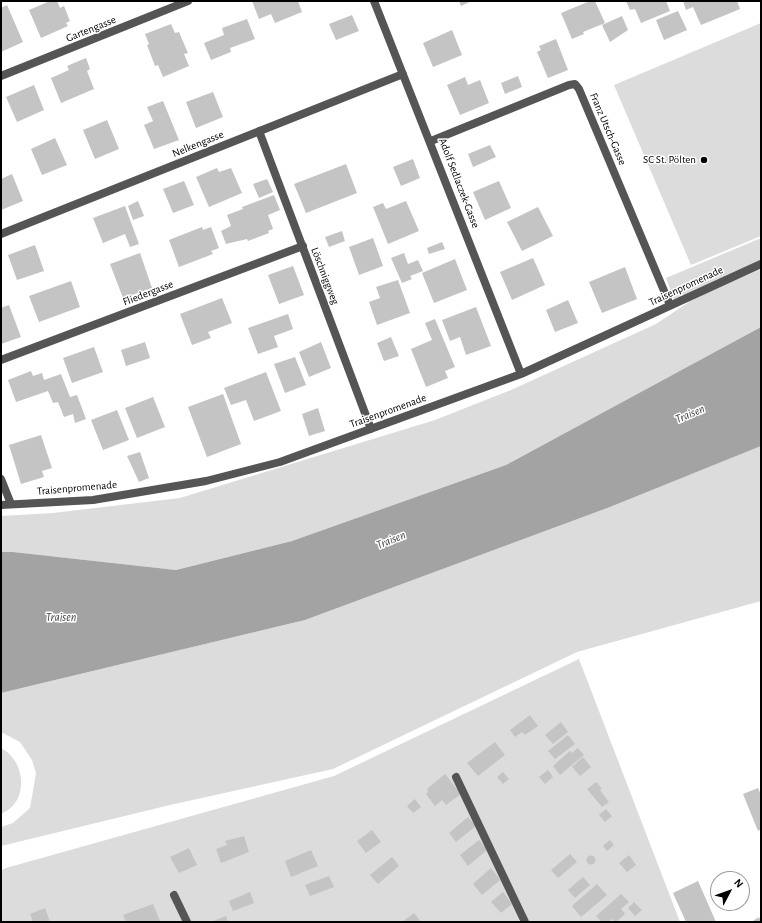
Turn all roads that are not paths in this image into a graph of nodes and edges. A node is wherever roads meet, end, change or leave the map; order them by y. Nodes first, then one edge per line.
1 (188, 1) edge
2 (374, 1) edge
3 (404, 74) junction
4 (1, 76) edge
5 (258, 131) junction
6 (431, 141) junction
7 (1, 234) edge
8 (303, 246) junction
9 (761, 264) edge
10 (670, 306) junction
11 (1, 360) edge
12 (521, 374) junction
13 (371, 429) junction
14 (1, 479) edge
15 (11, 504) junction
16 (1, 505) edge
17 (456, 777) dead end
18 (174, 895) dead end
19 (187, 922) edge
20 (525, 922) edge

1 - 4 street, Gartengasse
2 - 3 street, Adolf Sedlaczek-Gasse
3 - 5 street, Nelkengasse
3 - 6 street, Adolf Sedlaczek-Gasse
5 - 7 street, Nelkengasse
5 - 8 street, Löschniggweg
6 - 10 street, Franz Utsch-Gasse
6 - 12 street, Adolf Sedlaczek-Gasse
8 - 11 street, Fliedergasse
8 - 13 street, Löschniggweg
9 - 10 street, Traisenpromenade
10 - 12 street, Traisenpromenade
12 - 13 street, Traisenpromenade
13 - 15 street, Traisenpromenade
14 - 15 street
15 - 16 street, Traisenpromenade
17 - 20 street
18 - 19 street

